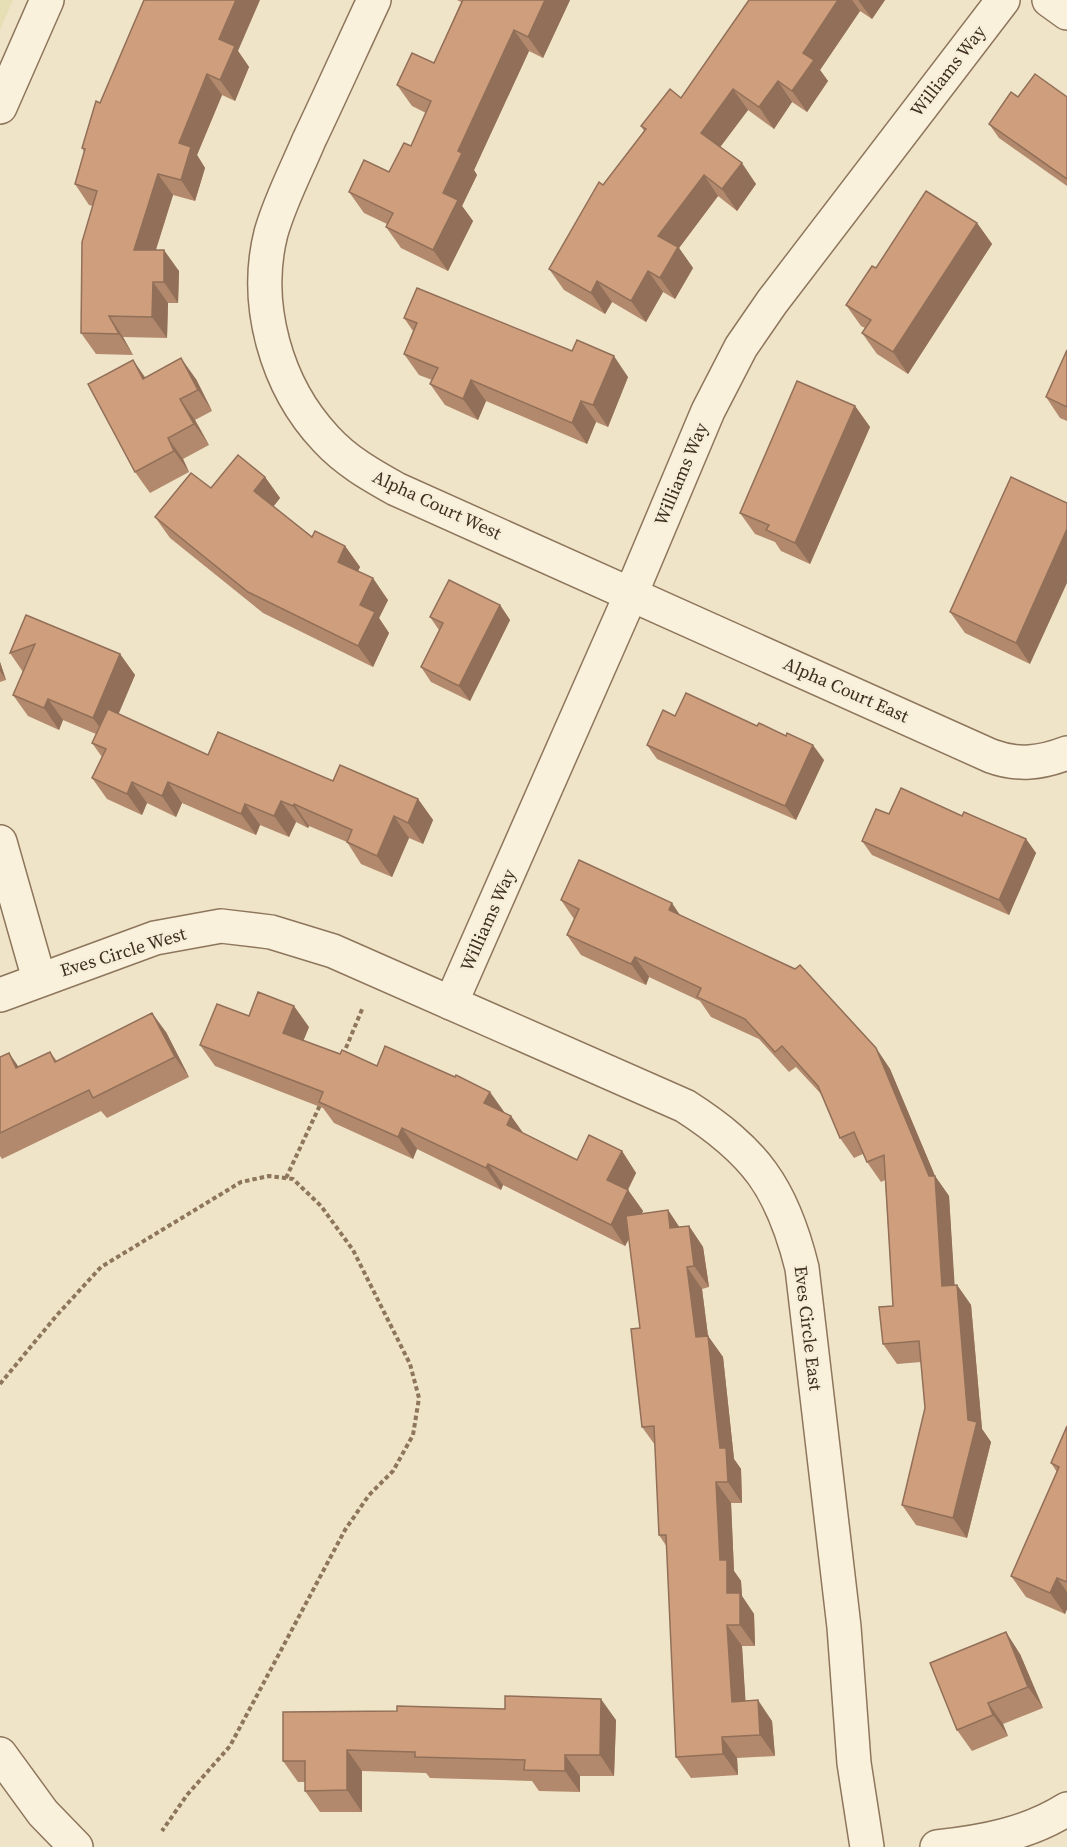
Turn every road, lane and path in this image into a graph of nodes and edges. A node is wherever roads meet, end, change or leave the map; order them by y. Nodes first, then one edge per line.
1 (47, 0) edge
2 (374, 0) edge
3 (1003, 0) edge
4 (1049, 0) edge
5 (1067, 13) edge
6 (0, 107) edge
7 (630, 593) junction
8 (1067, 753) edge
9 (0, 842) edge
10 (39, 979) junction
11 (0, 994) edge
12 (451, 1003) junction
13 (363, 1007) dead end
14 (340, 1060) edge
15 (322, 1101) edge
16 (286, 1178) junction
17 (0, 1384) edge
18 (0, 1754) edge
19 (1067, 1809) edge
20 (162, 1831) dead end
21 (76, 1847) edge
22 (867, 1847) edge
23 (938, 1847) edge

1 - 6 street
2 - 7 street, Alpha Court West
3 - 7 street, Williams Way
4 - 5 street
7 - 8 street, Alpha Court East
7 - 12 street, Williams Way
9 - 10 street
10 - 11 street, Eves Circle West
10 - 12 street, Eves Circle West
12 - 22 street, Eves Circle East
13 - 14 path
15 - 16 path
16 - 17 path
16 - 20 path
18 - 21 street
19 - 23 street

